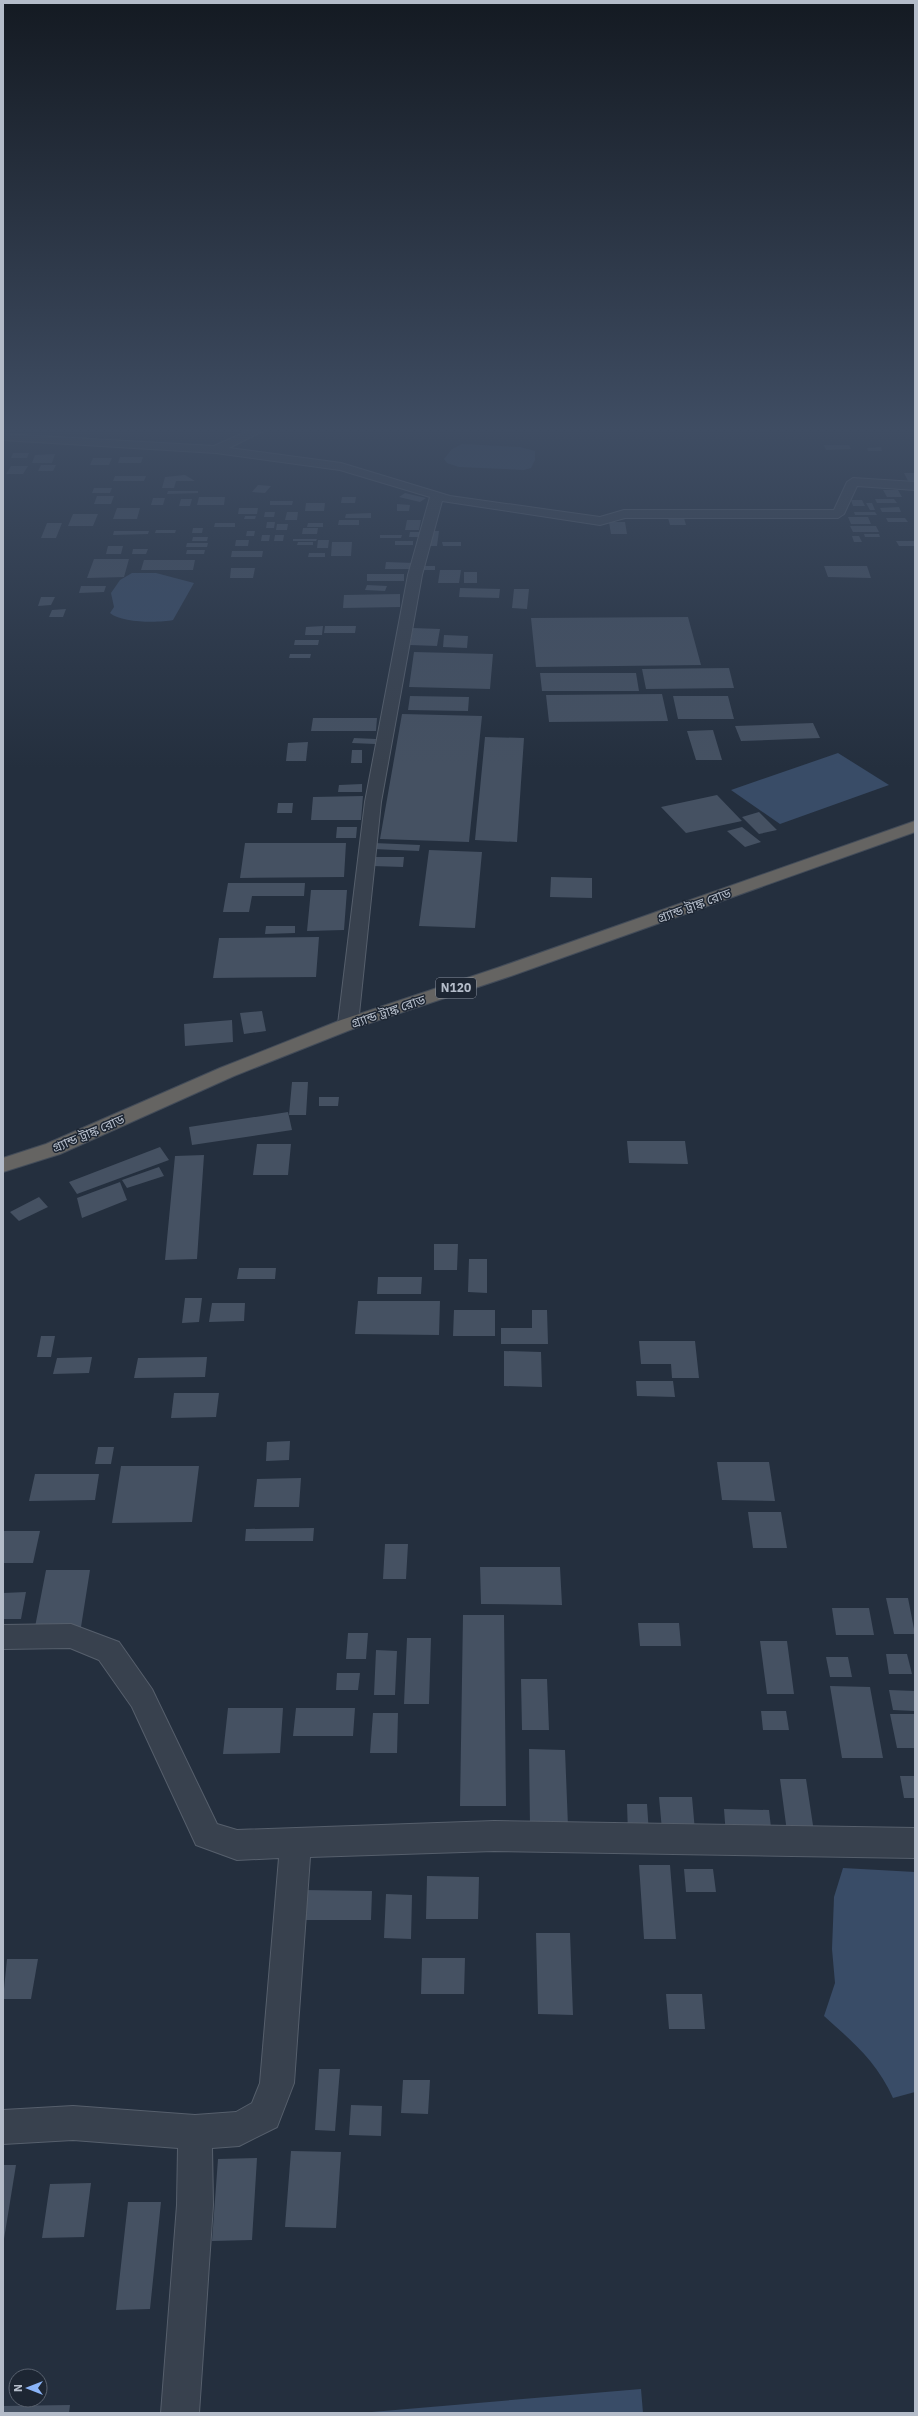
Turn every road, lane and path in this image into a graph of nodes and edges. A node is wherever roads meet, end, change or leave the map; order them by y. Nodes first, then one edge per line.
1 (423, 543) edge
2 (915, 826) edge
3 (348, 1024) junction
4 (3, 1165) edge
5 (3, 1637) edge
6 (296, 1843) junction
7 (915, 1844) edge
8 (3, 2127) edge
9 (194, 2132) junction
10 (180, 2413) edge

1 - 3 street
2 - 3 highway, গ্র্যান্ড ট্রাঙ্ক রোড / N120
3 - 4 highway, গ্র্যান্ড ট্রাঙ্ক রোড / N120
5 - 6 street
6 - 7 street
6 - 9 street
8 - 9 street
9 - 10 street

